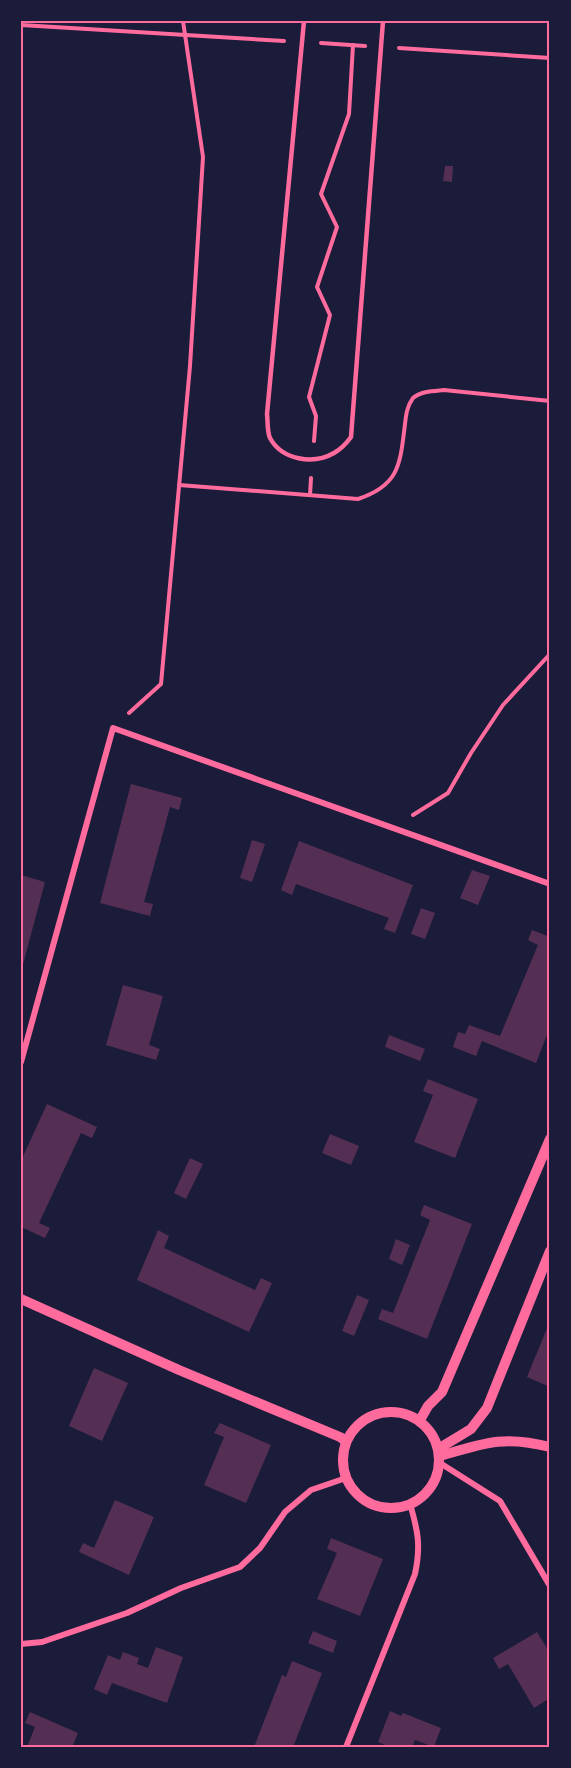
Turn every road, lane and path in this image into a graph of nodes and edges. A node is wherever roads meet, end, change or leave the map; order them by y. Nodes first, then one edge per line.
1 (183, 21) edge
2 (304, 21) edge
3 (383, 21) edge
4 (353, 45) dead end
5 (550, 401) edge
6 (312, 460) junction
7 (179, 485) junction
8 (310, 495) junction
9 (550, 654) edge
10 (113, 728) junction
11 (399, 830) junction
12 (550, 884) edge
13 (21, 1062) edge
14 (550, 1139) edge
15 (550, 1251) edge
16 (21, 1299) edge
17 (420, 1420) junction
18 (346, 1441) junction
19 (550, 1447) edge
20 (439, 1456) junction
21 (346, 1478) junction
22 (410, 1504) junction
23 (550, 1586) edge
24 (21, 1644) edge
25 (346, 1747) edge

1 - 7 path
2 - 6 lane
3 - 6 lane
4 - 6 path
5 - 8 path
6 - 8 path
7 - 8 path
7 - 10 path
9 - 11 path
10 - 11 street
10 - 13 street
11 - 12 street
14 - 17 street
15 - 20 street
16 - 18 street
17 - 18 street
17 - 20 street
18 - 21 street
19 - 20 street
20 - 22 street
20 - 23 street
21 - 22 street
21 - 24 street
22 - 25 street

